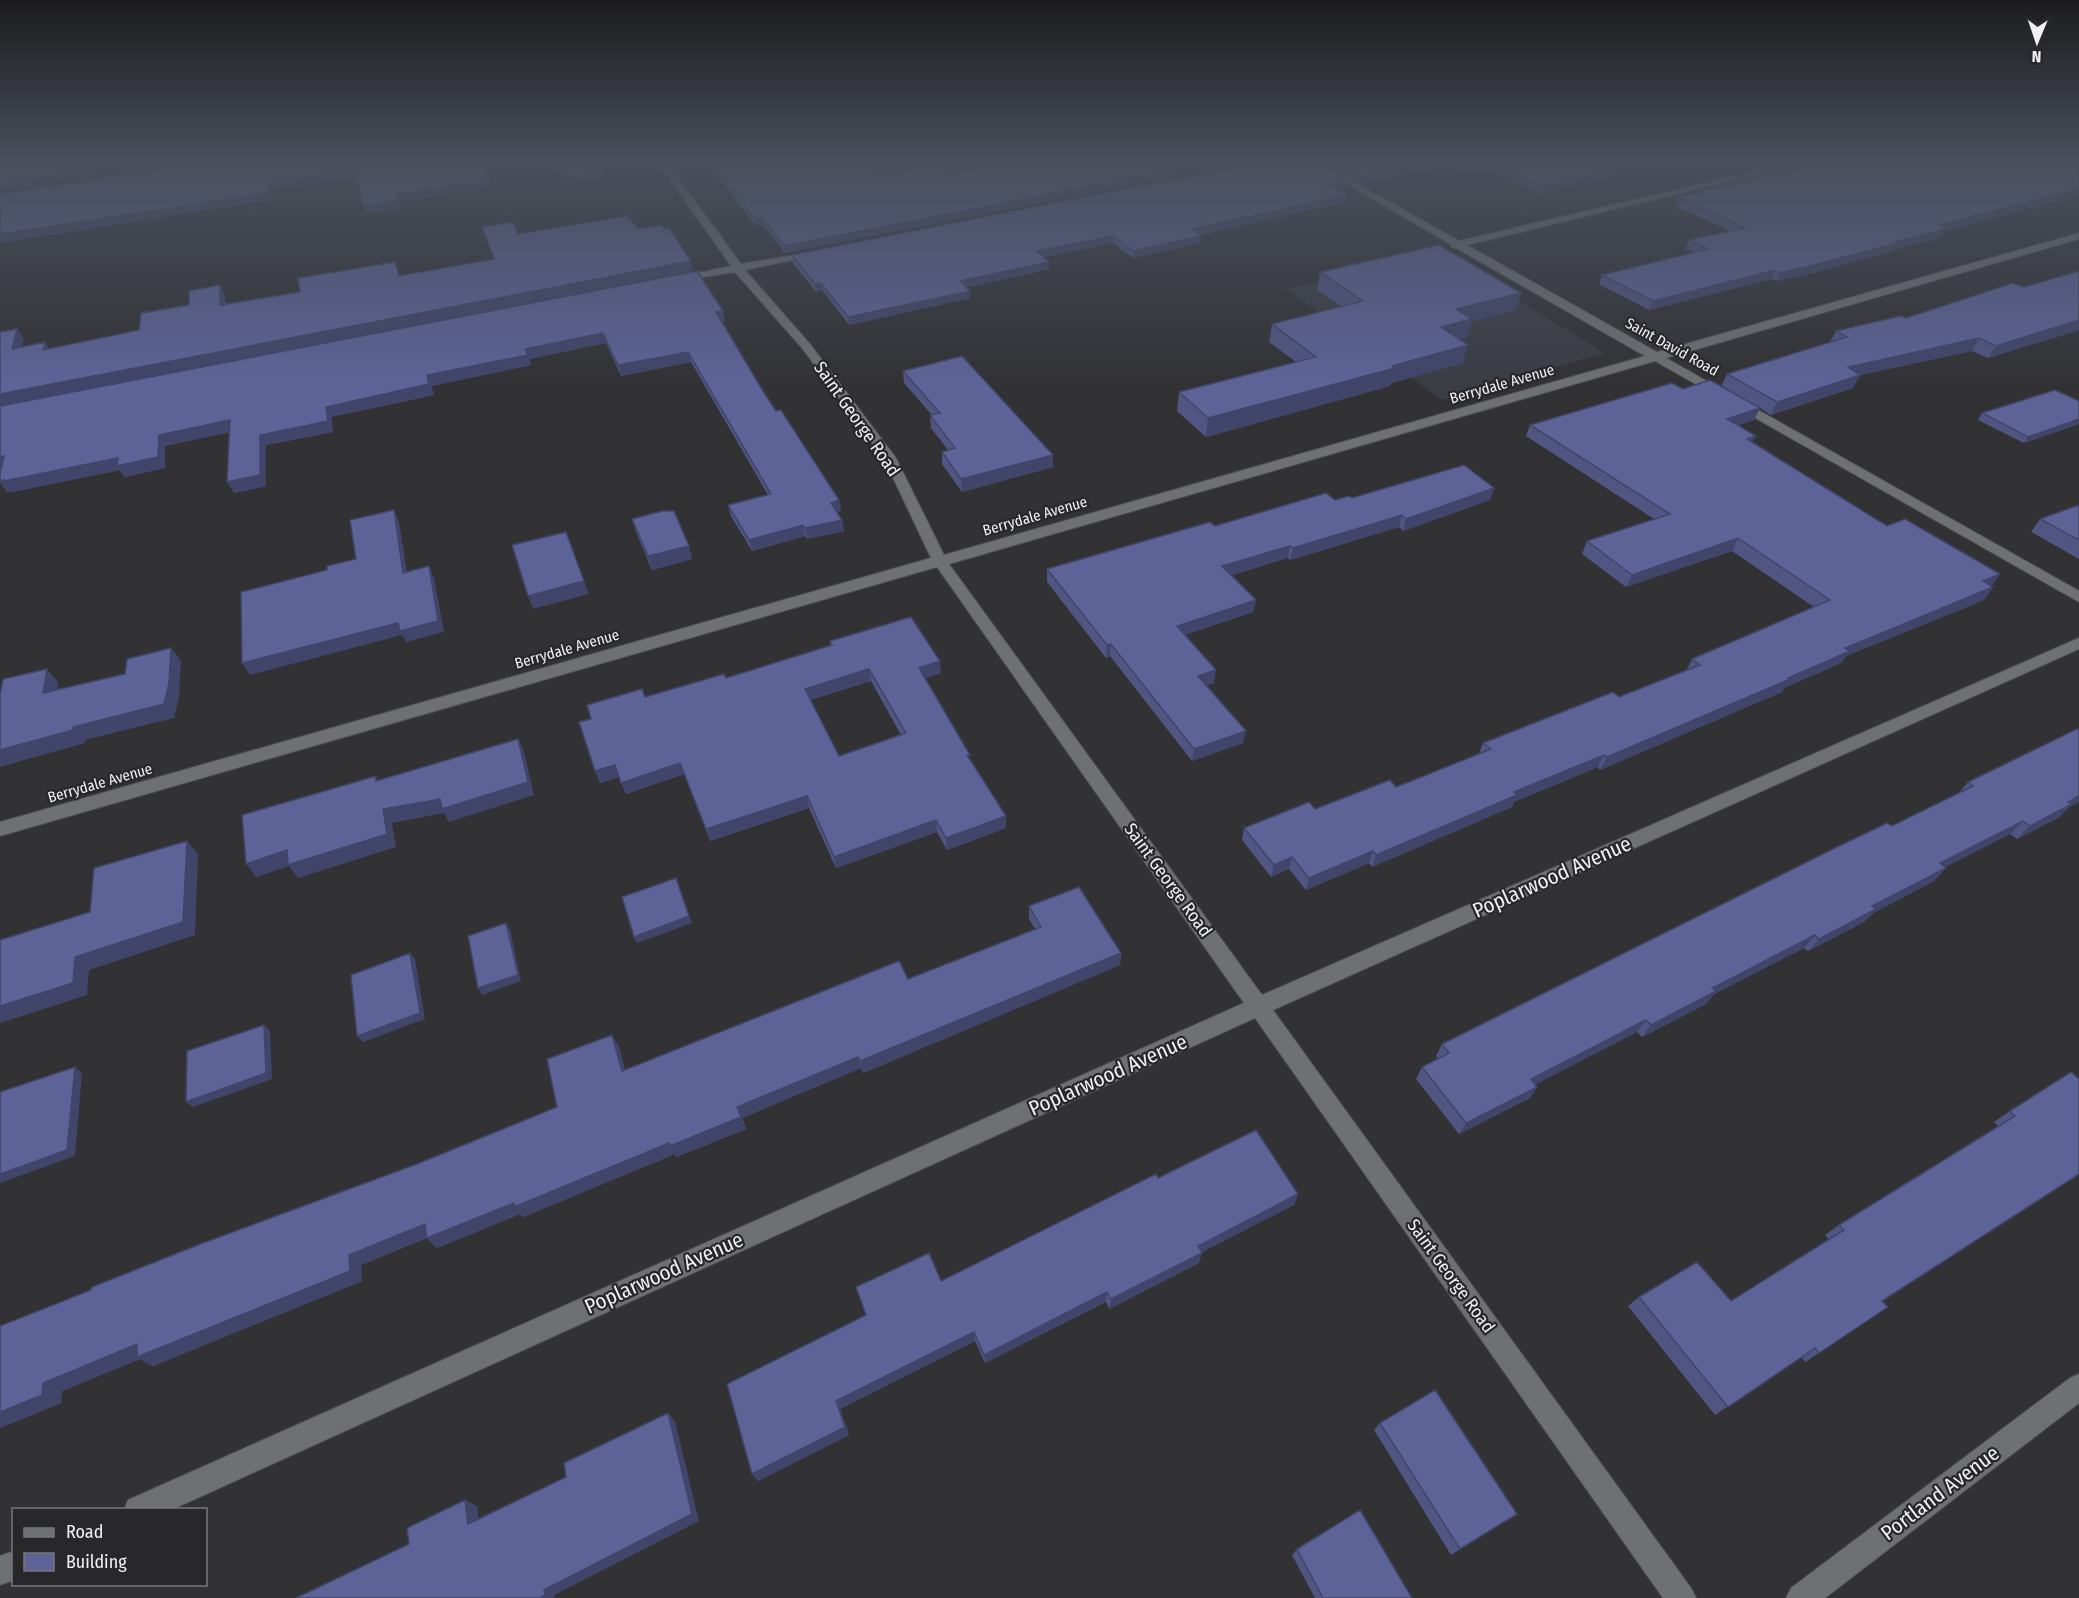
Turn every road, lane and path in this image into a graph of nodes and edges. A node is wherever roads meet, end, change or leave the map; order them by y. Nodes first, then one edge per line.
1 (714, 236) edge
2 (1439, 236) edge
3 (1495, 236) edge
4 (2079, 236) edge
5 (1455, 245) junction
6 (831, 250) edge
7 (738, 268) junction
8 (667, 282) edge
9 (1657, 357) junction
10 (939, 560) junction
11 (2079, 597) edge
12 (2079, 643) edge
13 (0, 829) edge
14 (1259, 1007) junction
15 (2079, 1387) edge
16 (140, 1508) edge
17 (1682, 1598) edge
18 (1801, 1598) edge

1 - 7 street, Saint George Road
2 - 5 street, Saint David Road
3 - 5 street
4 - 9 street, Berrydale Avenue
5 - 9 street, Saint David Road
6 - 7 street
7 - 8 street
7 - 10 street, Saint George Road
9 - 10 street, Berrydale Avenue
9 - 11 street, Saint David Road
10 - 13 street, Berrydale Avenue
10 - 14 street, Saint George Road
12 - 14 street, Poplarwood Avenue
14 - 16 street, Poplarwood Avenue
14 - 17 street, Saint George Road
15 - 18 street, Portland Avenue

